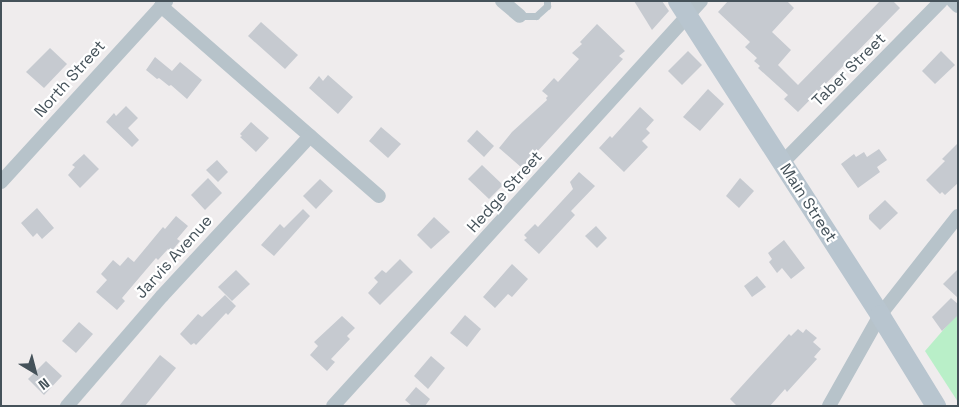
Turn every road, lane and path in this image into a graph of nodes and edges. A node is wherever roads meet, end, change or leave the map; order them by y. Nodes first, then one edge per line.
1 (502, 1) edge
2 (547, 1) edge
3 (701, 1) edge
4 (941, 1) edge
5 (953, 1) edge
6 (163, 4) edge
7 (958, 6) edge
8 (683, 9) edge
9 (520, 16) joint
10 (310, 136) junction
11 (782, 163) junction
12 (1, 182) edge
13 (379, 196) dead end
14 (958, 216) edge
15 (880, 315) junction
16 (67, 406) edge
17 (333, 406) edge
18 (829, 406) edge
19 (936, 406) edge

1 - 9 street
2 - 9 lane
3 - 8 street, Hedge Street
4 - 11 street, Taber Street
5 - 7 street
6 - 10 street
6 - 12 street, North Street
8 - 11 main road, Main Street
8 - 17 street, Hedge Street
10 - 13 street
10 - 16 street, Jarvis Avenue
11 - 15 main road, Main Street
14 - 15 street
15 - 18 street
15 - 19 main road, Main Street

